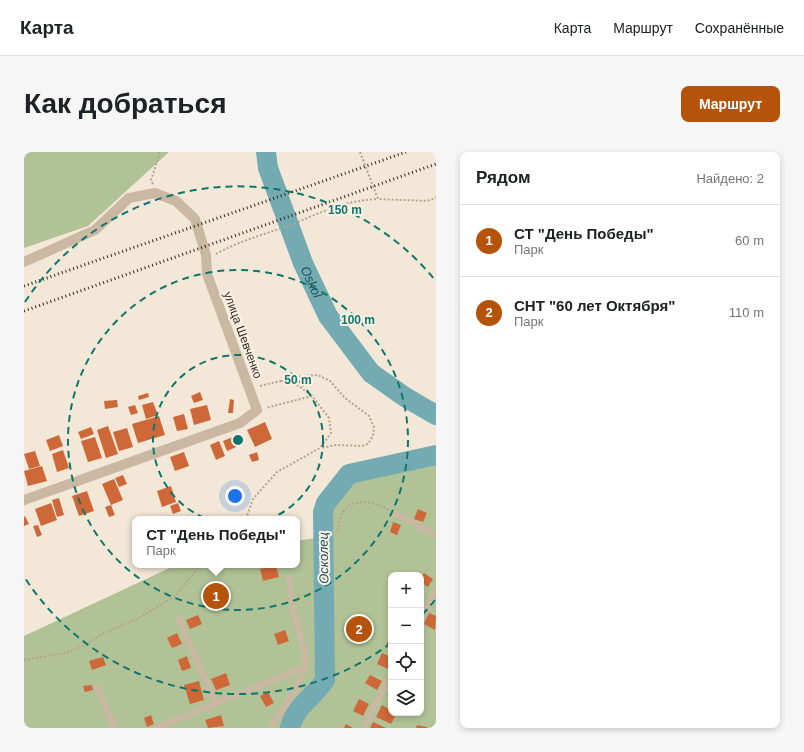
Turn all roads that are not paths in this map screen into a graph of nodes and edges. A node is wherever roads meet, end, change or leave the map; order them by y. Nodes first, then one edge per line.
1 (24, 262) edge
2 (24, 500) edge
3 (395, 513) road end
4 (436, 535) edge
5 (289, 578) dead end
6 (436, 590) edge
7 (424, 612) edge
8 (179, 618) dead end
9 (305, 667) junction
10 (388, 680) edge
11 (98, 687) dead end
12 (216, 704) junction
13 (115, 728) edge
14 (156, 728) edge
15 (270, 728) edge
16 (364, 728) edge

1 - 2 street, улица Шевченко
3 - 4 lane
5 - 9 lane
6 - 7 lane
8 - 12 lane
9 - 12 lane
9 - 15 lane
10 - 16 lane
11 - 13 lane
12 - 14 lane

